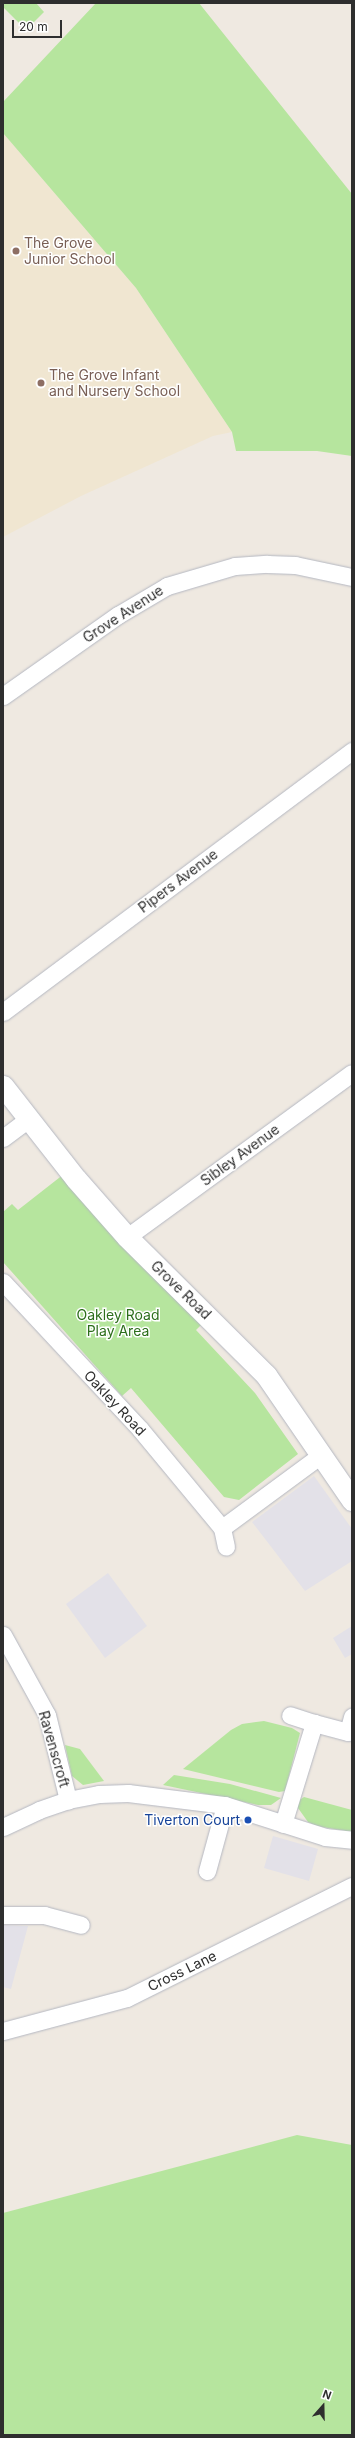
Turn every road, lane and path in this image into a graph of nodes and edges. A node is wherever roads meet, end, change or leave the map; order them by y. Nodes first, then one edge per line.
1 (352, 577) edge
2 (3, 696) edge
3 (352, 751) edge
4 (3, 1012) edge
5 (352, 1073) edge
6 (3, 1086) edge
7 (28, 1119) junction
8 (3, 1138) edge
9 (128, 1237) junction
10 (3, 1282) edge
11 (321, 1455) junction
12 (352, 1500) edge
13 (222, 1528) junction
14 (226, 1547) dead end
15 (3, 1635) edge
16 (290, 1715) dead end
17 (352, 1717) edge
18 (314, 1723) junction
19 (68, 1800) junction
20 (225, 1805) junction
21 (283, 1824) junction
22 (3, 1827) edge
23 (352, 1840) edge
24 (207, 1871) dead end
25 (352, 1886) edge
26 (3, 1915) edge
27 (81, 1925) dead end
28 (3, 2031) edge

1 - 2 street, Grove Avenue
3 - 4 street, Pipers Avenue
5 - 9 street, Sibley Avenue
6 - 7 street, Grove Road
7 - 8 street
7 - 9 street, Grove Road
9 - 11 street, Grove Road
10 - 13 street, Oakley Road
11 - 12 street, Grove Road
11 - 13 street
13 - 14 street, Oakley Road
15 - 19 street, Ravenscroft
16 - 18 street
17 - 18 street
18 - 21 street
19 - 20 street
19 - 22 street
20 - 21 street
20 - 24 street
21 - 23 street
25 - 28 street, Cross Lane
26 - 27 street

